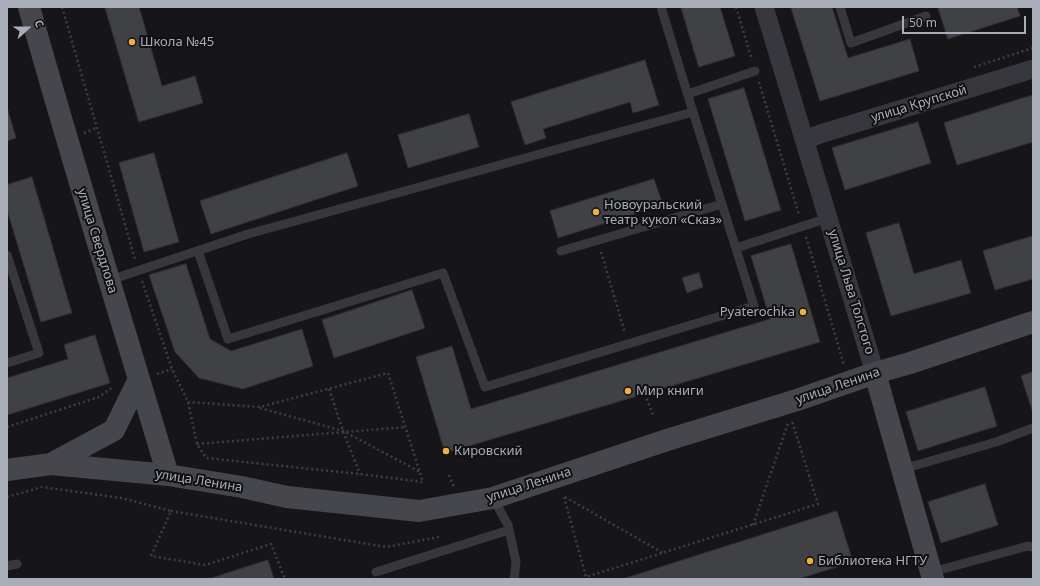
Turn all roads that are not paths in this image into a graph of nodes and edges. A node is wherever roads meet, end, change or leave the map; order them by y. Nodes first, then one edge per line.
1 (29, 7) edge
2 (661, 7) edge
3 (764, 7) edge
4 (840, 7) edge
5 (926, 16) dead end
6 (1033, 69) edge
7 (755, 71) road end
8 (688, 94) junction
9 (693, 112) junction
10 (805, 140) junction
11 (722, 204) junction
12 (828, 218) junction
13 (736, 248) junction
14 (198, 251) junction
15 (561, 251) dead end
16 (7, 256) edge
17 (110, 280) junction
18 (1033, 322) edge
19 (7, 363) edge
20 (875, 373) junction
21 (139, 379) junction
22 (1033, 428) edge
23 (51, 464) junction
24 (902, 469) junction
25 (7, 470) edge
26 (168, 475) junction
27 (493, 498) junction
28 (509, 530) junction
29 (1033, 547) edge
30 (17, 564) dead end
31 (7, 566) edge
32 (376, 572) dead end
33 (932, 576) edge
34 (514, 579) edge

1 - 17 main road, улица Свердлова
2 - 8 lane
3 - 10 street, улица Льва Толстого
4 - 5 lane
6 - 10 street, улица Крупской
7 - 8 lane
8 - 9 lane
9 - 11 lane
9 - 14 lane
10 - 12 street, улица Льва Толстого
11 - 13 lane
11 - 15 lane
12 - 13 lane
12 - 20 street, улица Льва Толстого
13 - 14 lane
14 - 17 lane
16 - 19 lane
17 - 21 main road, улица Свердлова
18 - 20 main road, улица Ленина
20 - 24 main road, улица Льва Толстого
20 - 27 main road, улица Ленина
21 - 23 main road
21 - 26 main road, улица Свердлова
22 - 24 lane
23 - 25 main road, улица Ленина
23 - 26 main road, улица Ленина
24 - 33 main road, улица Льва Толстого
26 - 27 main road, улица Ленина
27 - 28 lane
28 - 32 lane
28 - 34 lane
29 - 33 lane
30 - 31 lane

